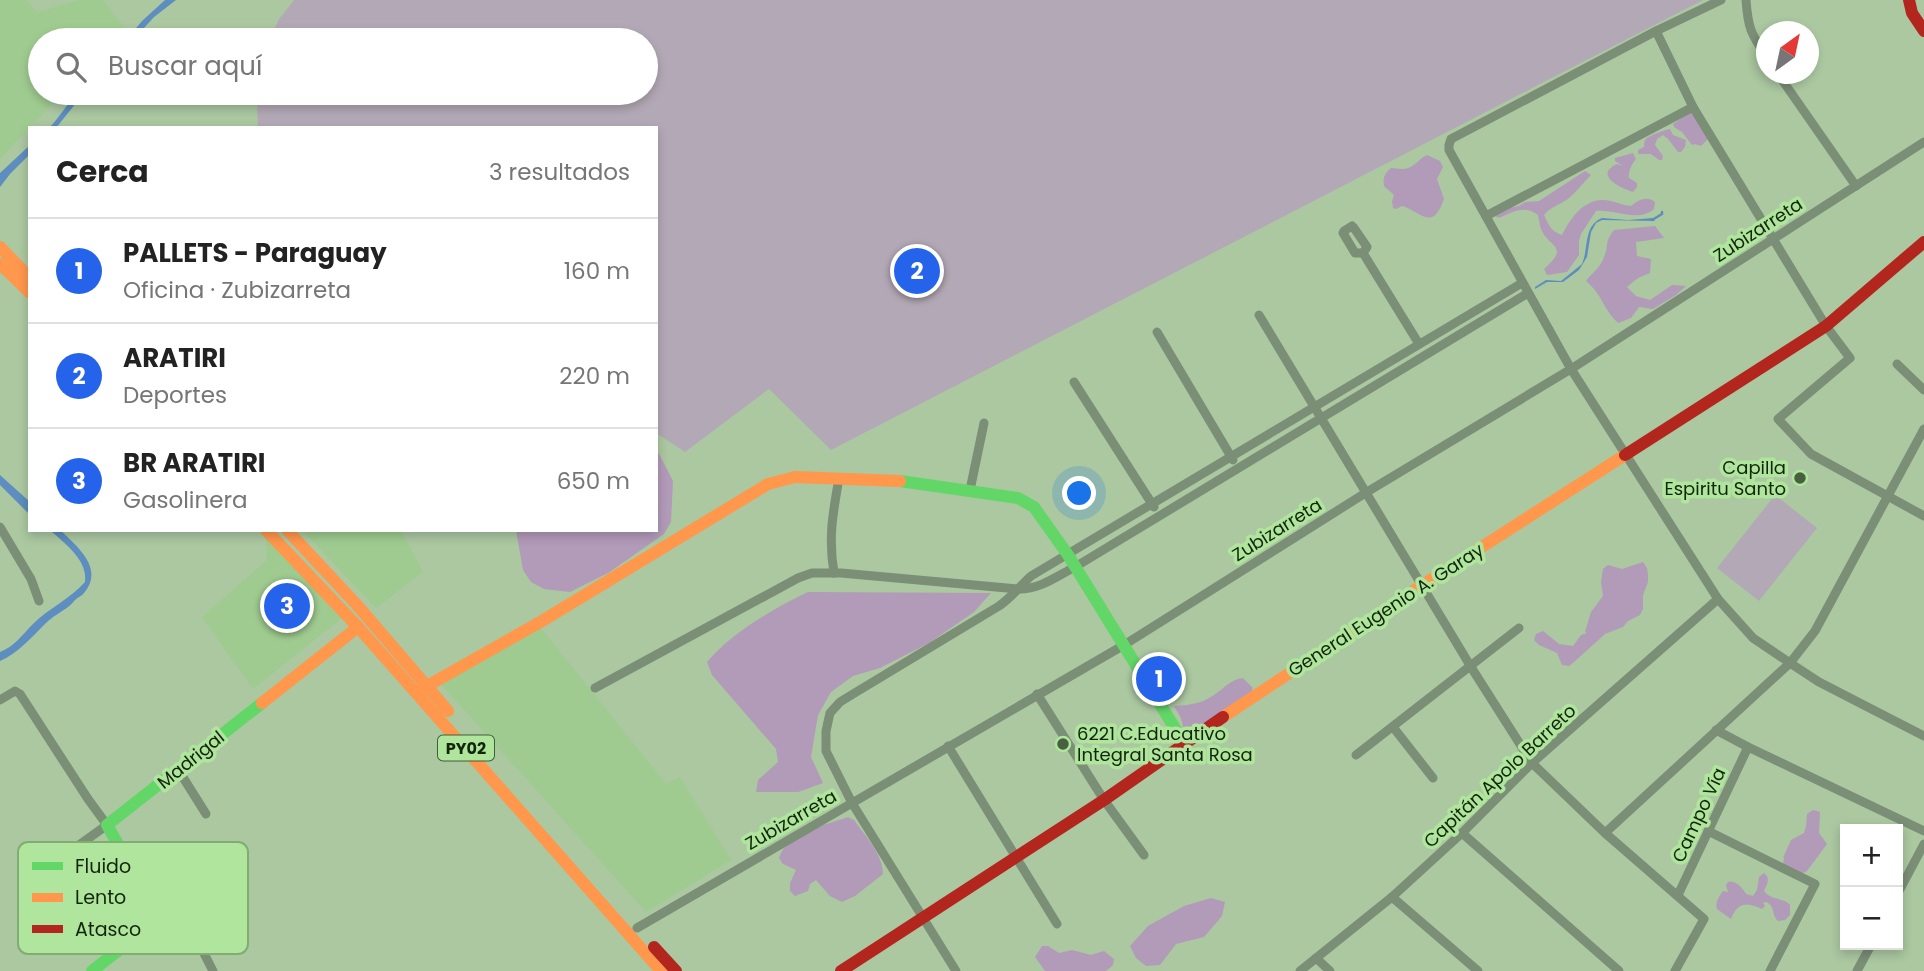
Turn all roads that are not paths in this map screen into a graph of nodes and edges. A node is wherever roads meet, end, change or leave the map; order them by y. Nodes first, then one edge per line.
1 (1721, 0) edge
2 (1746, 0) edge
3 (1909, 0) edge
4 (1656, 31) junction
5 (1924, 31) edge
6 (1756, 41) edge
7 (1785, 84) edge
8 (1693, 107) junction
9 (1924, 142) edge
10 (1856, 186) junction
11 (1486, 216) junction
12 (1774, 239) junction
13 (1924, 243) edge
14 (0, 247) edge
15 (1363, 253) dead end
16 (0, 264) edge
17 (28, 276) edge
18 (1522, 283) junction
19 (28, 291) edge
20 (1528, 293) junction
21 (1259, 315) dead end
22 (1826, 326) junction
23 (1157, 332) dead end
24 (1419, 344) junction
25 (1898, 364) dead end
26 (1572, 369) junction
27 (1074, 382) dead end
28 (1924, 390) edge
29 (1314, 408) junction
30 (1321, 420) junction
31 (984, 423) dead end
32 (1924, 429) edge
33 (1625, 455) junction
34 (1231, 457) junction
35 (1238, 469) junction
36 (839, 478) junction
37 (970, 490) junction
38 (1367, 492) junction
39 (1888, 497) junction
40 (1153, 504) junction
41 (1160, 516) junction
42 (1924, 516) edge
43 (0, 527) edge
44 (268, 532) edge
45 (289, 532) edge
46 (1068, 555) junction
47 (1075, 567) junction
48 (834, 573) junction
49 (1421, 586) junction
50 (1018, 589) junction
51 (1718, 599) junction
52 (39, 601) dead end
53 (358, 626) junction
54 (1519, 628) dead end
55 (1124, 645) junction
56 (1790, 663) junction
57 (1471, 667) junction
58 (596, 688) dead end
59 (421, 689) junction
60 (1037, 694) junction
61 (0, 701) edge
62 (1393, 727) junction
63 (1716, 730) junction
64 (1924, 736) edge
65 (1184, 743) junction
66 (948, 746) junction
67 (1748, 747) junction
68 (1356, 755) dead end
69 (1532, 763) junction
70 (179, 771) junction
71 (1433, 778) dead end
72 (1104, 800) junction
73 (852, 803) junction
74 (206, 814) dead end
75 (107, 825) junction
76 (1708, 831) junction
77 (1924, 831) edge
78 (1462, 833) junction
79 (1605, 833) junction
80 (83, 842) edge
81 (117, 842) edge
82 (1924, 844) edge
83 (1144, 855) dead end
84 (1016, 857) junction
85 (1901, 887) edge
86 (1678, 895) junction
87 (1392, 897) junction
88 (924, 917) junction
89 (1057, 924) dead end
90 (637, 928) junction
91 (1868, 950) edge
92 (114, 954) edge
93 (204, 954) edge
94 (1315, 958) junction
95 (92, 971) edge
96 (213, 971) edge
97 (661, 971) edge
98 (676, 971) edge
99 (841, 971) edge
100 (956, 971) edge
101 (1300, 971) edge
102 (1330, 971) edge
103 (1478, 971) edge
104 (1619, 971) edge
105 (1675, 971) edge
106 (1770, 971) edge
107 (1857, 971) edge

1 - 4 street
2 - 6 street
3 - 5 main road
4 - 8 street
4 - 11 street
7 - 10 street
8 - 11 street
8 - 12 street
9 - 10 street, Zubizarreta
10 - 12 street, Zubizarreta
11 - 18 street
12 - 22 street
12 - 26 street, Zubizarreta
13 - 22 main road, General Eugenio A. Garay
14 - 17 main road
15 - 24 street
16 - 19 main road
18 - 20 street
18 - 24 street
20 - 26 street
20 - 30 street
21 - 29 street
22 - 33 main road, General Eugenio A. Garay
22 - 39 street
23 - 34 street
24 - 29 street
25 - 28 street
26 - 33 street
26 - 38 street, Zubizarreta
27 - 40 street
29 - 30 street
29 - 34 street
30 - 35 street
30 - 38 street
31 - 37 street
32 - 39 street
33 - 49 main road, General Eugenio A. Garay
33 - 51 street
34 - 35 street
34 - 40 street
35 - 41 street
36 - 37 main road
36 - 48 street
36 - 59 main road
37 - 46 main road
38 - 49 street
38 - 55 street, Zubizarreta
39 - 42 street
39 - 56 street
40 - 41 street
40 - 46 street
41 - 47 street
43 - 52 street
44 - 53 main road, PY02
45 - 59 main road, PY02
46 - 47 main road
46 - 50 street
47 - 50 street
47 - 55 main road
48 - 50 street
48 - 58 street
49 - 57 street
49 - 65 main road, General Eugenio A. Garay
50 - 73 street
51 - 56 street
51 - 69 street, Capitán Apolo Barreto
53 - 59 main road, PY02
53 - 70 main road, Madrigal
54 - 57 street
55 - 60 street, Zubizarreta
55 - 65 main road
56 - 63 street
56 - 64 street
57 - 62 street
57 - 69 street
59 - 90 main road, PY02
59 - 97 main road, PY02
60 - 66 street, Zubizarreta
60 - 72 street
61 - 75 street
62 - 68 street
62 - 71 street
63 - 67 street
63 - 79 street
65 - 72 main road, General Eugenio A. Garay
66 - 73 street, Zubizarreta
66 - 84 street
67 - 76 street, Campo Vía
67 - 77 street
69 - 78 street, Capitán Apolo Barreto
69 - 79 street
70 - 74 street
70 - 75 main road, Madrigal
72 - 83 street
72 - 84 main road, General Eugenio A. Garay
73 - 88 street
73 - 90 street, Zubizarreta
75 - 80 street
75 - 81 main road
76 - 86 street, Campo Vía
76 - 106 street
78 - 87 street, Capitán Apolo Barreto
78 - 104 street
79 - 86 street
82 - 85 street
84 - 88 main road, General Eugenio A. Garay
84 - 89 street
86 - 105 street
87 - 94 street, Capitán Apolo Barreto
87 - 103 street
88 - 99 main road, General Eugenio A. Garay
88 - 100 street
90 - 98 main road, PY02
91 - 107 street
92 - 95 main road
93 - 96 street
94 - 101 street, Capitán Apolo Barreto
94 - 102 street

